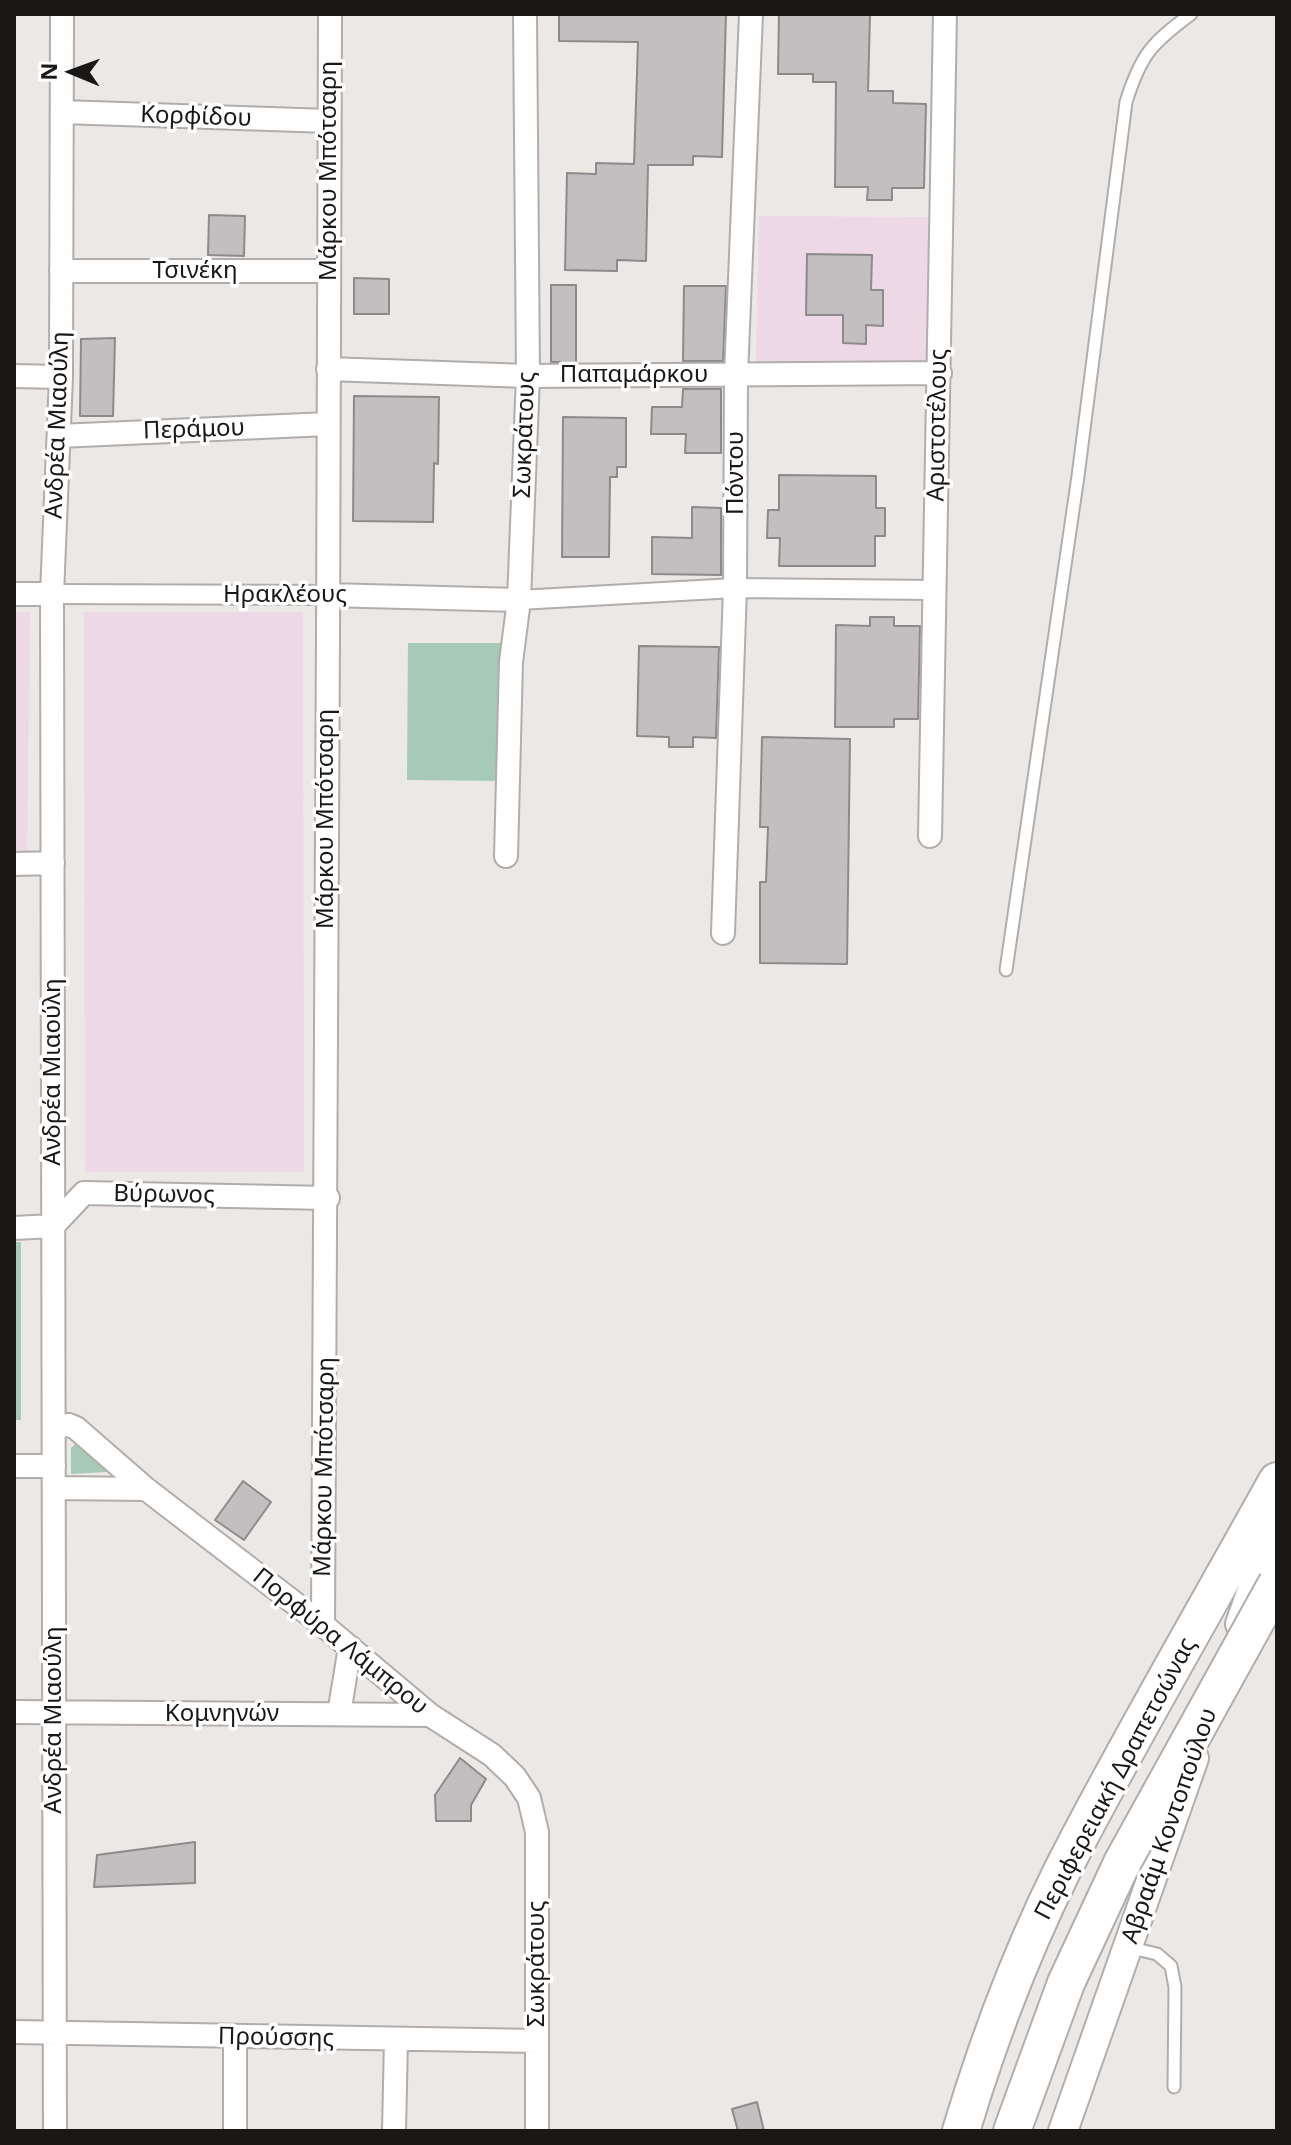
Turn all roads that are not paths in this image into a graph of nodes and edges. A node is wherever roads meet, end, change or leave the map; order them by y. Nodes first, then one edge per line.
1 (62, 14) edge
2 (330, 14) edge
3 (525, 14) edge
4 (751, 14) edge
5 (945, 14) edge
6 (1191, 14) edge
7 (62, 112) junction
8 (329, 121) junction
9 (61, 271) junction
10 (329, 271) junction
11 (328, 369) junction
12 (940, 373) junction
13 (736, 375) junction
14 (14, 376) edge
15 (528, 376) junction
16 (61, 377) junction
17 (328, 424) junction
18 (59, 436) junction
19 (735, 588) junction
20 (935, 590) junction
21 (14, 594) edge
22 (52, 594) junction
23 (327, 595) junction
24 (519, 600) junction
25 (930, 836) dead end
26 (506, 856) dead end
27 (53, 863) junction
28 (14, 864) edge
29 (723, 933) dead end
30 (1006, 970) dead end
31 (328, 1198) junction
32 (53, 1226) junction
33 (14, 1228) edge
34 (54, 1426) junction
35 (14, 1466) edge
36 (54, 1477) junction
37 (1277, 1481) edge
38 (146, 1489) junction
39 (1277, 1520) edge
40 (1277, 1583) edge
41 (323, 1625) junction
42 (350, 1647) junction
43 (14, 1712) edge
44 (55, 1713) junction
45 (339, 1714) junction
46 (430, 1715) junction
47 (529, 1798) joint
48 (1127, 1947) junction
49 (14, 2032) edge
50 (55, 2033) junction
51 (235, 2037) junction
52 (396, 2040) junction
53 (537, 2041) junction
54 (1174, 2087) dead end
55 (55, 2131) edge
56 (235, 2131) edge
57 (394, 2131) edge
58 (537, 2131) edge
59 (961, 2131) edge
60 (1012, 2131) edge
61 (1063, 2131) edge

1 - 7 street, Ανδρέα Μιαούλη
2 - 8 street, Μάρκου Μπότσαρη
3 - 15 street, Σωκράτους
4 - 13 street, Πόντου
5 - 12 street, Αριστοτέλους
6 - 30 lane
7 - 8 street, Κορφίδου
7 - 9 street, Ανδρέα Μιαούλη
8 - 10 street, Μάρκου Μπότσαρη
9 - 10 street, Τσινέκη
9 - 16 street, Ανδρέα Μιαούλη
10 - 11 street, Μάρκου Μπότσαρη
11 - 15 street, Παπαμάρκου
11 - 17 street, Μάρκου Μπότσαρη
12 - 13 street, Παπαμάρκου
12 - 20 street, Αριστοτέλους
13 - 15 street, Παπαμάρκου
13 - 19 street, Πόντου
14 - 16 street
15 - 24 street, Σωκράτους
16 - 18 street, Ανδρέα Μιαούλη
17 - 18 street, Περάμου
17 - 23 street, Μάρκου Μπότσαρη
18 - 22 street, Ανδρέα Μιαούλη
19 - 20 street
19 - 24 street
19 - 29 street, Πόντου
20 - 25 street, Αριστοτέλους
21 - 22 street
22 - 23 street, Ηρακλέους
22 - 27 street, Ανδρέα Μιαούλη
23 - 24 street, Ηρακλέους
23 - 31 street, Μάρκου Μπότσαρη
24 - 26 street, Σωκράτους
27 - 28 street
27 - 32 street, Ανδρέα Μιαούλη
31 - 32 street, Βύρωνος
31 - 41 street, Μάρκου Μπότσαρη
32 - 33 street
32 - 34 street, Ανδρέα Μιαούλη
34 - 36 street, Ανδρέα Μιαούλη
34 - 38 street, Πορφύρα Λάμπρου
35 - 36 street
36 - 38 street
36 - 44 street, Ανδρέα Μιαούλη
37 - 59 main road, Περιφερειακή Δραπετσώνας
38 - 41 street, Πορφύρα Λάμπρου
39 - 48 street, Αβραάμ Κοντοπούλου
40 - 60 main road, Περιφερειακή Δραπετσώνας, bridge
41 - 42 street, Πορφύρα Λάμπρου
42 - 45 street
42 - 46 street, Πορφύρα Λάμπρου
43 - 44 street, Κομνηνών
44 - 45 street, Κομνηνών
44 - 50 street, Ανδρέα Μιαούλη
45 - 46 street, Κομνηνών
46 - 47 street, Πορφύρα Λάμπρου
47 - 53 street, Σωκράτους
48 - 54 lane
48 - 61 street, Αβραάμ Κοντοπούλου
49 - 50 street, Προύσσης
50 - 51 street, Προύσσης
50 - 55 street, Ανδρέα Μιαούλη
51 - 52 street, Προύσσης
51 - 56 street
52 - 53 street, Προύσσης
52 - 57 street
53 - 58 street, Σωκράτους

